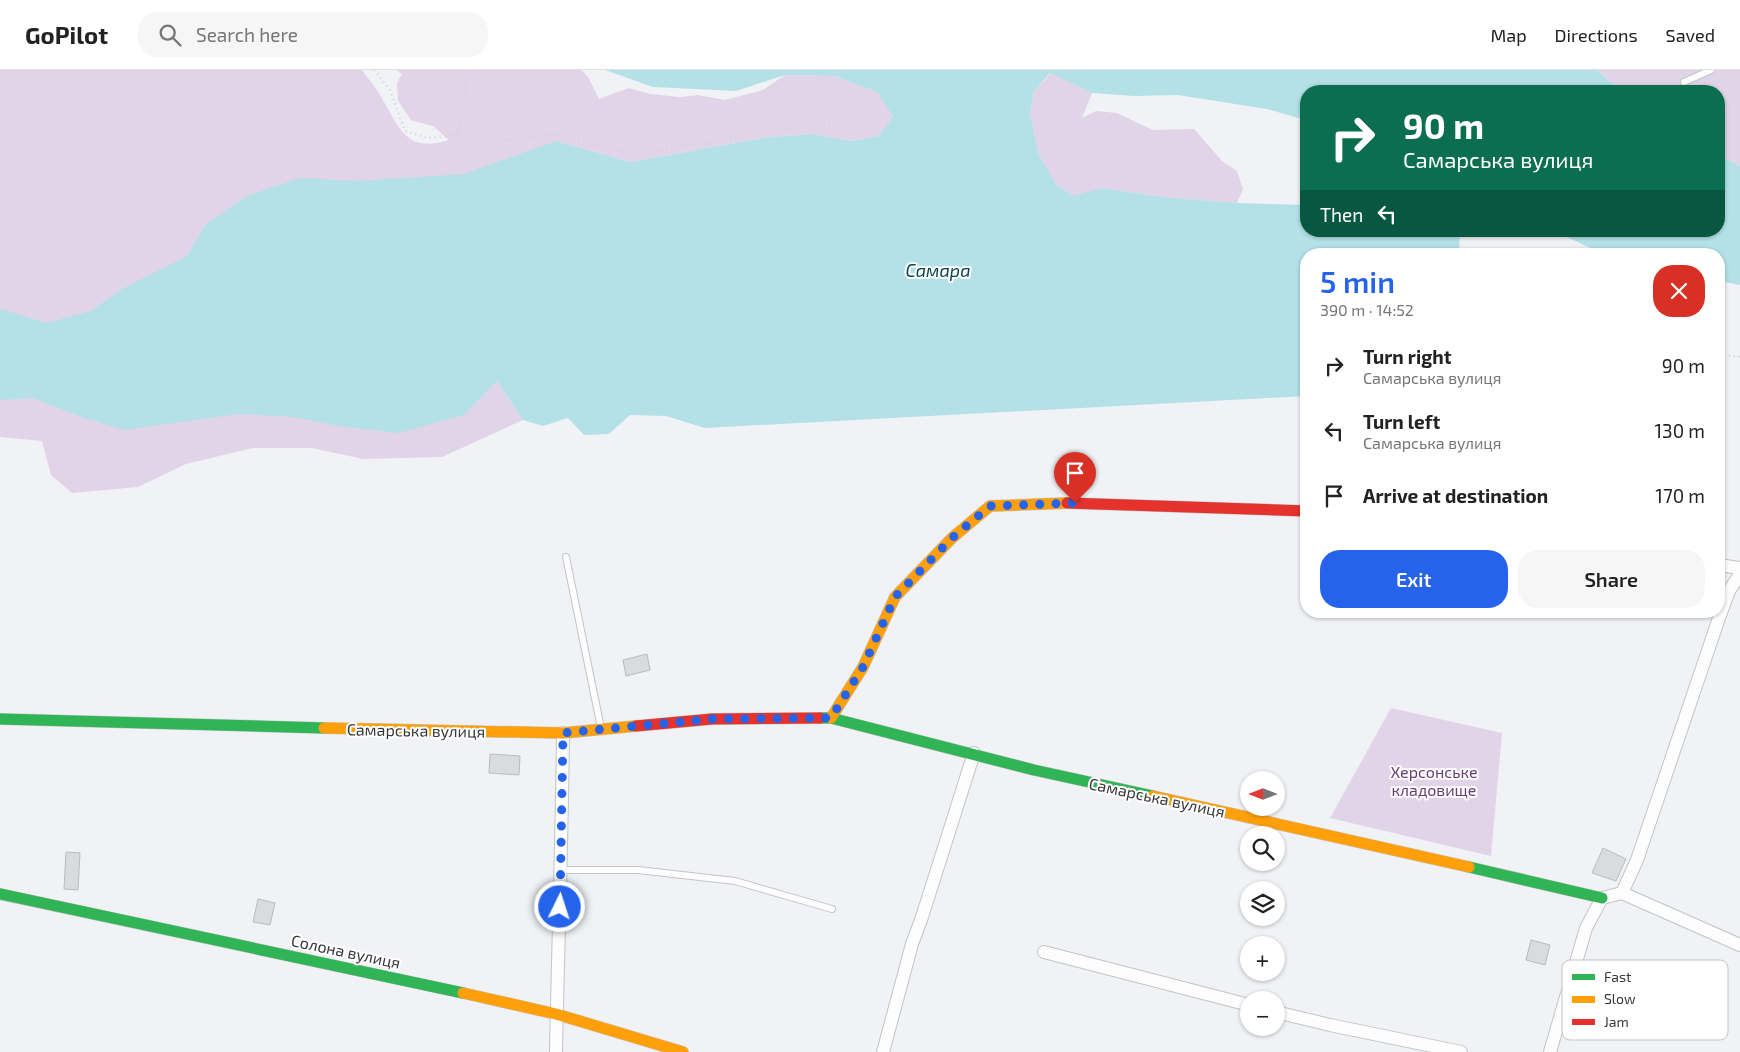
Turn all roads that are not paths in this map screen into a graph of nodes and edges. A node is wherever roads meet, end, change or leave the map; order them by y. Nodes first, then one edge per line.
1 (1711, 70) edge
2 (1684, 82) dead end
3 (1300, 511) edge
4 (566, 557) dead end
5 (1725, 567) edge
6 (1740, 568) edge
7 (1740, 574) edge
8 (1725, 600) edge
9 (1719, 618) edge
10 (831, 718) junction
11 (0, 719) edge
12 (601, 729) junction
13 (563, 733) junction
14 (974, 753) junction
15 (562, 870) junction
16 (1622, 893) junction
17 (0, 894) edge
18 (1602, 898) junction
19 (832, 909) dead end
20 (1740, 945) edge
21 (1044, 952) dead end
22 (1577, 960) edge
23 (1240, 1003) edge
24 (1562, 1011) edge
25 (556, 1014) junction
26 (1285, 1014) edge
27 (556, 1052) edge
28 (683, 1052) edge
29 (883, 1052) edge
30 (1461, 1052) edge
31 (1550, 1052) edge

1 - 2 lane
3 - 10 street
4 - 12 lane
5 - 6 street
7 - 8 street
9 - 16 street
10 - 12 street, Самарська вулиця
10 - 14 street, Самарська вулиця
11 - 13 street, Самарська вулиця
12 - 13 street, Самарська вулиця
13 - 15 street
14 - 18 street, Самарська вулиця
14 - 29 street
15 - 19 lane
15 - 25 street
16 - 18 street
16 - 20 street
17 - 25 street, Солона вулиця
18 - 22 street
21 - 23 street
24 - 31 street
25 - 27 street
25 - 28 street, Солона вулиця
26 - 30 street

